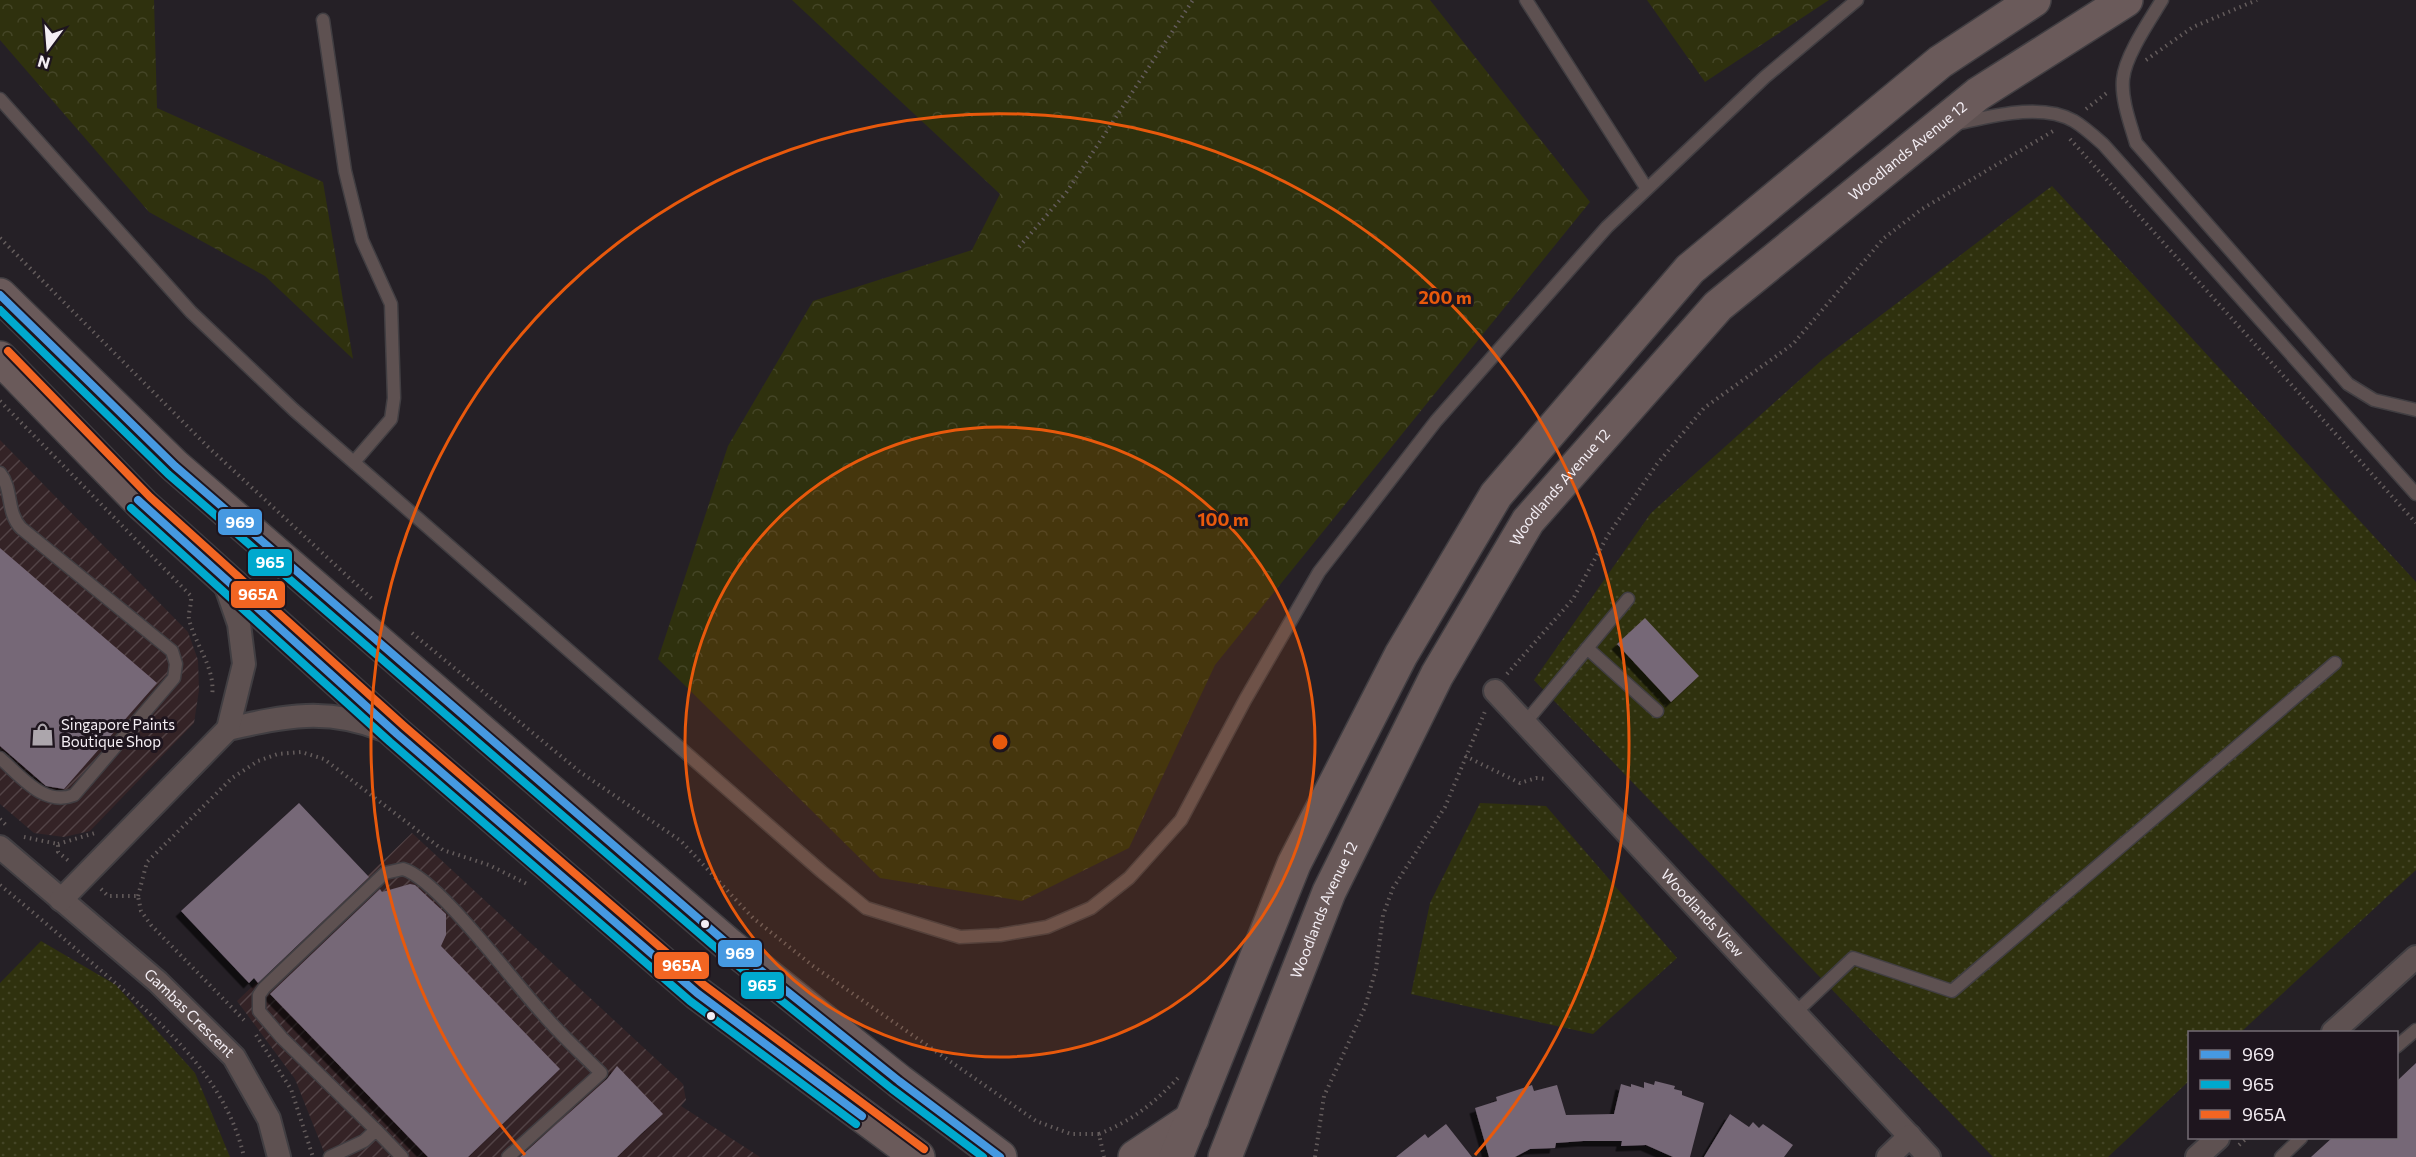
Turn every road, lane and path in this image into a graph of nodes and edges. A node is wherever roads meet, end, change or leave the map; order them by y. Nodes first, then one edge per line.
1 (1193, 0) edge
2 (1526, 0) edge
3 (1857, 0) edge
4 (2034, 0) edge
5 (2126, 0) edge
6 (2163, 0) edge
7 (2257, 0) edge
8 (323, 20) dead end
9 (2123, 79) junction
10 (0, 99) edge
11 (2072, 120) junction
12 (2059, 127) junction
13 (1936, 128) junction
14 (1647, 189) junction
15 (0, 238) edge
16 (1018, 247) dead end
17 (9, 304) edge
18 (0, 350) edge
19 (0, 358) edge
20 (0, 401) edge
21 (2416, 410) edge
22 (128, 422) junction
23 (91, 451) junction
24 (354, 462) junction
25 (0, 473) edge
26 (2416, 494) edge
27 (2416, 523) edge
28 (224, 579) junction
29 (1628, 598) dead end
30 (380, 605) dead end
31 (407, 628) dead end
32 (1587, 648) junction
33 (2336, 663) dead end
34 (1495, 691) junction
35 (212, 698) dead end
36 (1657, 711) dead end
37 (1525, 723) junction
38 (228, 729) junction
39 (397, 734) junction
40 (0, 758) edge
41 (0, 819) edge
42 (102, 830) dead end
43 (10, 838) edge
44 (58, 844) junction
45 (84, 875) junction
46 (0, 885) edge
47 (533, 888) dead end
48 (138, 896) junction
49 (61, 900) junction
50 (2416, 957) edge
51 (1795, 1013) junction
52 (2416, 1030) edge
53 (2334, 1031) edge
54 (2398, 1046) edge
55 (1192, 1119) junction
56 (376, 1130) junction
57 (1910, 1136) junction
58 (2216, 1139) edge
59 (2299, 1139) edge
60 (244, 1157) edge
61 (279, 1157) edge
62 (313, 1157) edge
63 (330, 1157) edge
64 (402, 1157) edge
65 (508, 1157) edge
66 (918, 1157) edge
67 (1000, 1157) edge
68 (1104, 1157) edge
69 (1135, 1157) edge
70 (1176, 1157) edge
71 (1225, 1157) edge
72 (1315, 1157) edge
73 (1888, 1157) edge
74 (1929, 1157) edge
75 (2196, 1157) edge
76 (2281, 1157) edge

1 - 16 path
2 - 14 lane
3 - 14 lane
4 - 55 main road
5 - 13 main road, Woodlands Avenue 12
6 - 9 lane
7 - 9 path
8 - 24 lane
9 - 11 path
9 - 21 lane
10 - 24 lane
11 - 12 path
11 - 13 lane
11 - 26 lane
12 - 27 path
12 - 34 path
13 - 71 main road, Woodlands Avenue 12
14 - 24 lane
15 - 30 path
17 - 18 main road
17 - 22 main road
19 - 23 main road
20 - 35 path
22 - 23 main road
22 - 67 main road
23 - 28 main road
25 - 40 lane
28 - 38 street
28 - 39 main road
29 - 32 lane
31 - 68 path
32 - 36 lane
32 - 37 lane
33 - 51 lane
34 - 37 street, Woodlands View
34 - 72 path
37 - 51 street, Woodlands View
38 - 39 street
38 - 45 street
39 - 66 main road
41 - 43 path
42 - 44 path
43 - 44 path
43 - 49 street, Gambas Crescent
44 - 45 path
45 - 48 path
45 - 49 street
46 - 60 path
47 - 48 path
48 - 62 path
49 - 61 street, Gambas Crescent
50 - 53 street
51 - 57 street, Woodlands View
52 - 54 lane
55 - 69 main road
55 - 70 main road
56 - 63 lane
56 - 64 lane
56 - 65 lane
57 - 73 street
57 - 74 street, Woodlands View
58 - 75 street
59 - 76 lane

